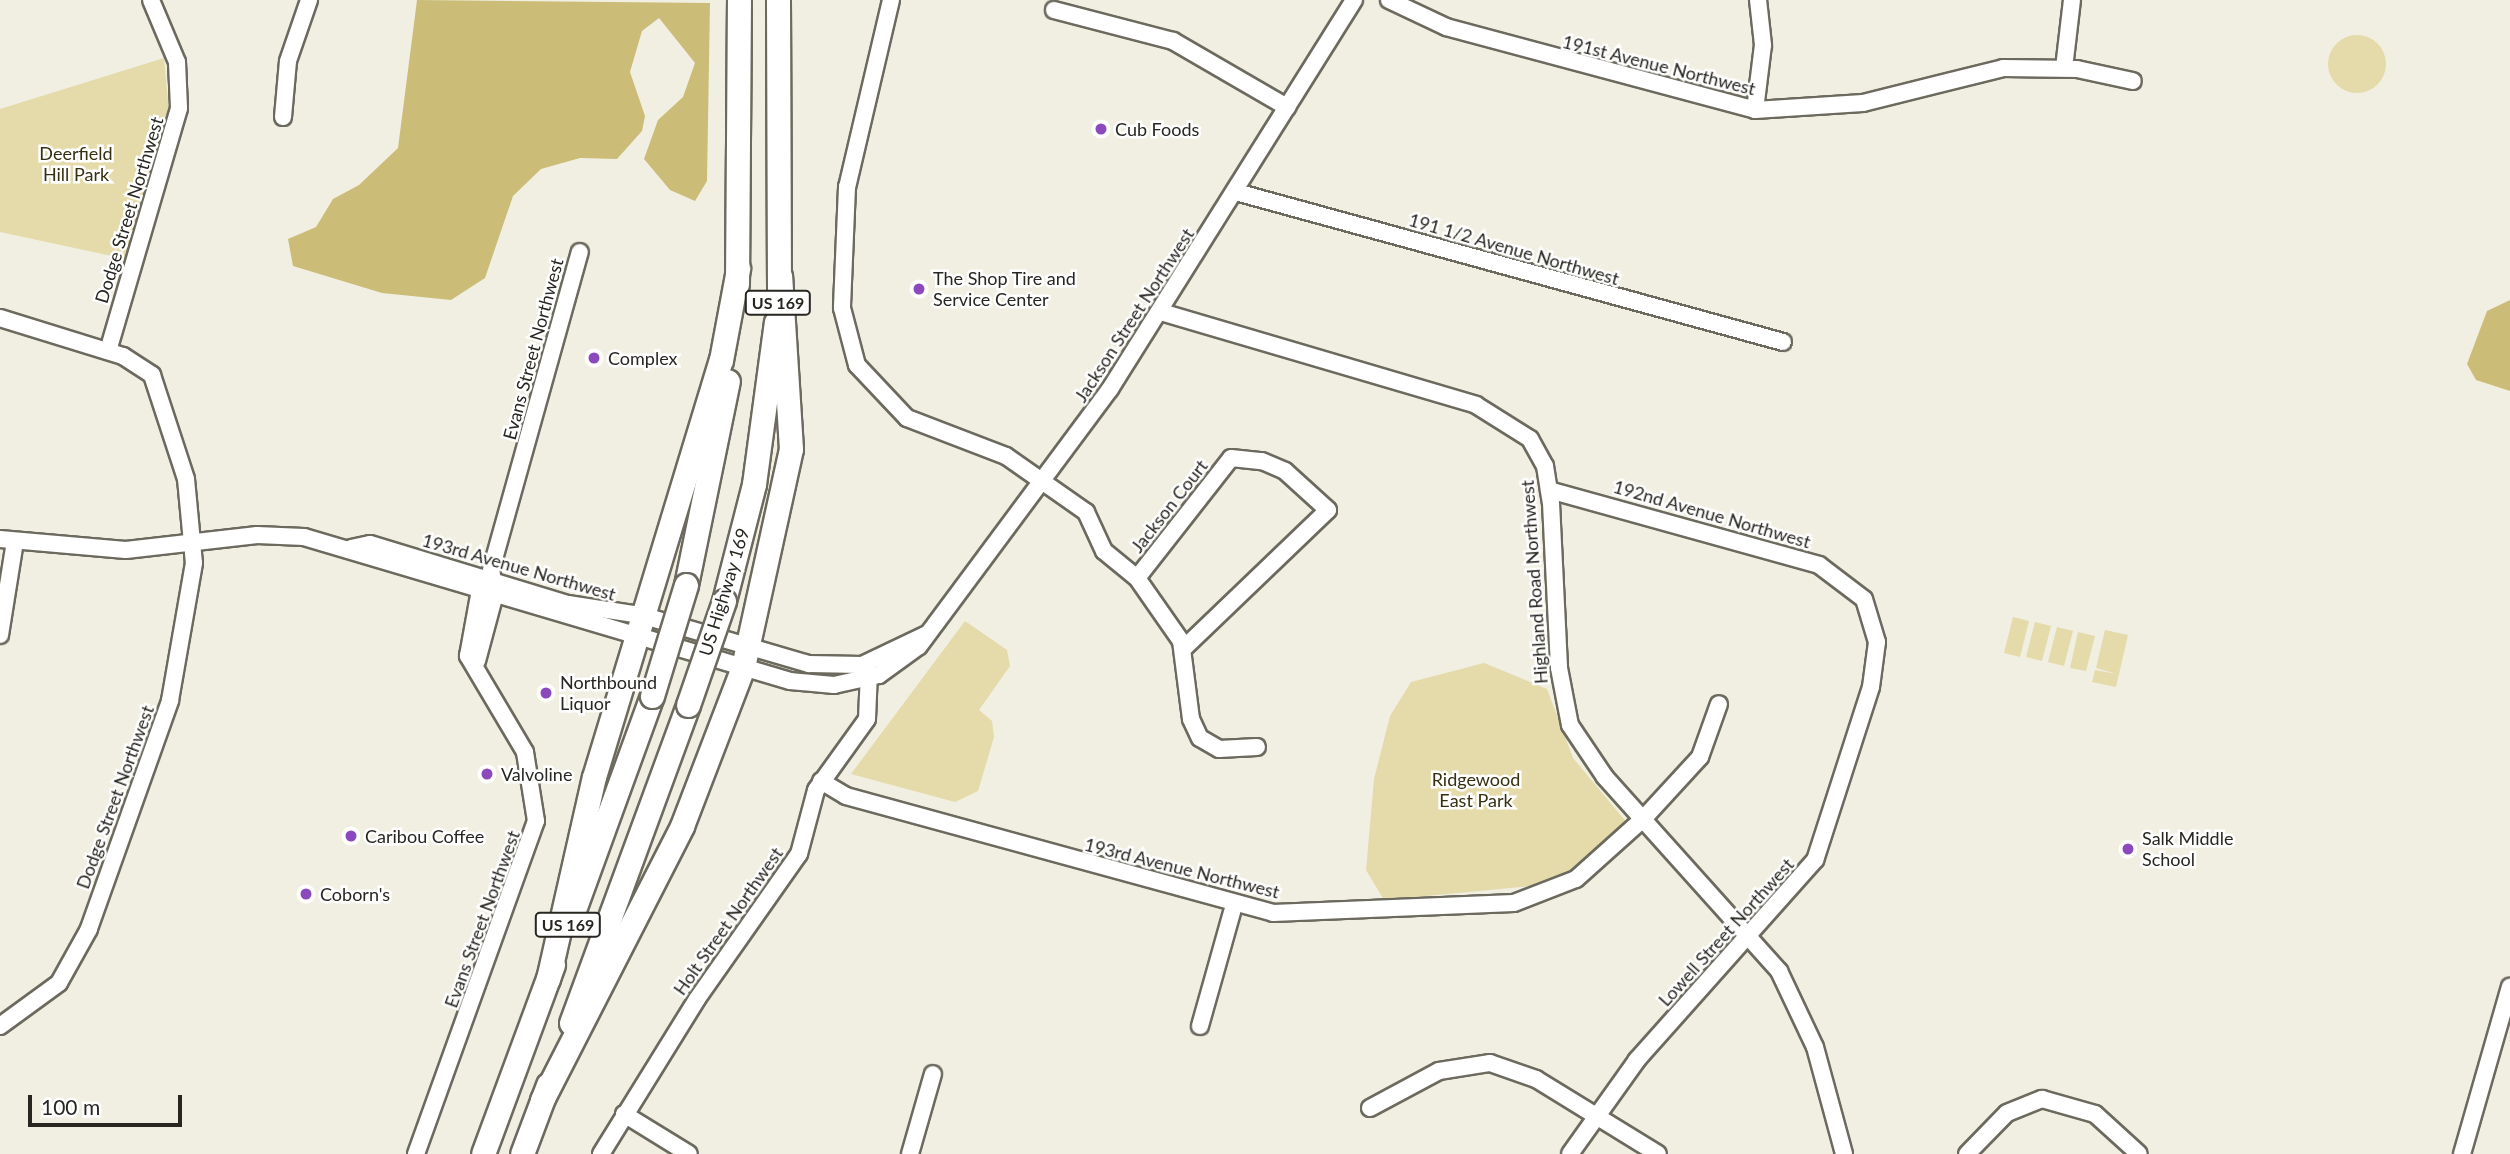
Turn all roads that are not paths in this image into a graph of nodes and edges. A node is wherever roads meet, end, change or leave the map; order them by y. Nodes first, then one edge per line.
1 (150, 0) edge
2 (309, 0) edge
3 (738, 0) edge
4 (778, 0) edge
5 (891, 0) edge
6 (1354, 0) edge
7 (1389, 0) edge
8 (1758, 0) edge
9 (2072, 0) edge
10 (1054, 10) dead end
11 (2064, 68) junction
12 (2133, 82) dead end
13 (1287, 107) junction
14 (1755, 110) junction
15 (283, 117) dead end
16 (1236, 192) junction
17 (580, 252) dead end
18 (738, 269) junction
19 (780, 276) junction
20 (1161, 312) junction
21 (0, 318) edge
22 (1783, 342) dead end
23 (108, 351) junction
24 (1037, 477) junction
25 (1549, 490) junction
26 (8, 540) edge
27 (194, 543) junction
28 (1137, 578) junction
29 (488, 587) junction
30 (1857, 591) joint
31 (638, 625) junction
32 (0, 635) edge
33 (717, 637) joint
34 (1184, 648) junction
35 (710, 657) joint
36 (746, 657) junction
37 (869, 671) junction
38 (1719, 704) dead end
39 (1257, 747) dead end
40 (821, 781) junction
41 (1644, 818) junction
42 (1234, 905) junction
43 (1752, 935) junction
44 (548, 979) junction
45 (2510, 987) edge
46 (0, 1026) edge
47 (1200, 1026) dead end
48 (933, 1074) dead end
49 (542, 1100) junction
50 (1370, 1108) dead end
51 (624, 1114) junction
52 (1594, 1116) junction
53 (416, 1154) edge
54 (483, 1154) edge
55 (522, 1154) edge
56 (601, 1154) edge
57 (689, 1154) edge
58 (911, 1154) edge
59 (1570, 1154) edge
60 (1658, 1154) edge
61 (1844, 1154) edge
62 (1967, 1154) edge
63 (2140, 1154) edge
64 (2462, 1154) edge

1 - 23 street, Dodge Street Northwest
2 - 15 street
3 - 18 highway, US 169
4 - 19 highway, US Highway 169 / US 169
5 - 24 street
6 - 13 street, Jackson Street Northwest
7 - 14 street, 191st Avenue Northwest
8 - 14 street
9 - 11 street
10 - 13 street
11 - 12 street, 191st Avenue Northwest
11 - 14 street, 191st Avenue Northwest
13 - 16 street, Jackson Street Northwest
16 - 20 street, Jackson Street Northwest
16 - 22 street, 191 1/2 Avenue Northwest
17 - 29 street, Evans Street Northwest
18 - 31 highway
18 - 44 highway, US 169, bridge
19 - 36 highway
19 - 49 highway, US Highway 169 / US 169, bridge
20 - 24 street, Jackson Street Northwest
20 - 25 street, Highland Road Northwest
21 - 23 street
23 - 27 street
24 - 28 street
24 - 37 street, Jackson Street Northwest
25 - 30 street, 192nd Avenue Northwest
25 - 41 street, Highland Road Northwest
26 - 27 street, 193rd Avenue Northwest
26 - 32 street
27 - 29 street, 193rd Avenue Northwest
27 - 46 street, Dodge Street Northwest
28 - 34 street
28 - 34 street, Jackson Court
29 - 31 street, 193rd Avenue Northwest
29 - 53 street, Evans Street Northwest
30 - 43 street, Lowell Street Northwest
31 - 33 street, 193rd Avenue Northwest
31 - 35 street, 193rd Avenue Northwest
31 - 44 highway
33 - 36 street, Jackson Street Northwest
34 - 39 street
35 - 36 street, Jackson Street Northwest
36 - 37 street, Jackson Street Northwest
36 - 49 highway
37 - 40 street, Holt Street Northwest
38 - 41 street, 193rd Avenue Northwest
40 - 42 street, 193rd Avenue Northwest
40 - 51 street, Holt Street Northwest
41 - 42 street, 193rd Avenue Northwest
41 - 43 street, Highland Road Northwest
42 - 47 street
43 - 52 street, Lowell Street Northwest
43 - 61 street, Highland Road Northwest
44 - 54 highway, US 169
45 - 64 street
48 - 58 street
49 - 55 highway, US Highway 169 / US 169
50 - 52 street
51 - 56 street, Holt Street Northwest
51 - 57 street
52 - 59 street, Lowell Street Northwest
52 - 60 street
62 - 63 street

